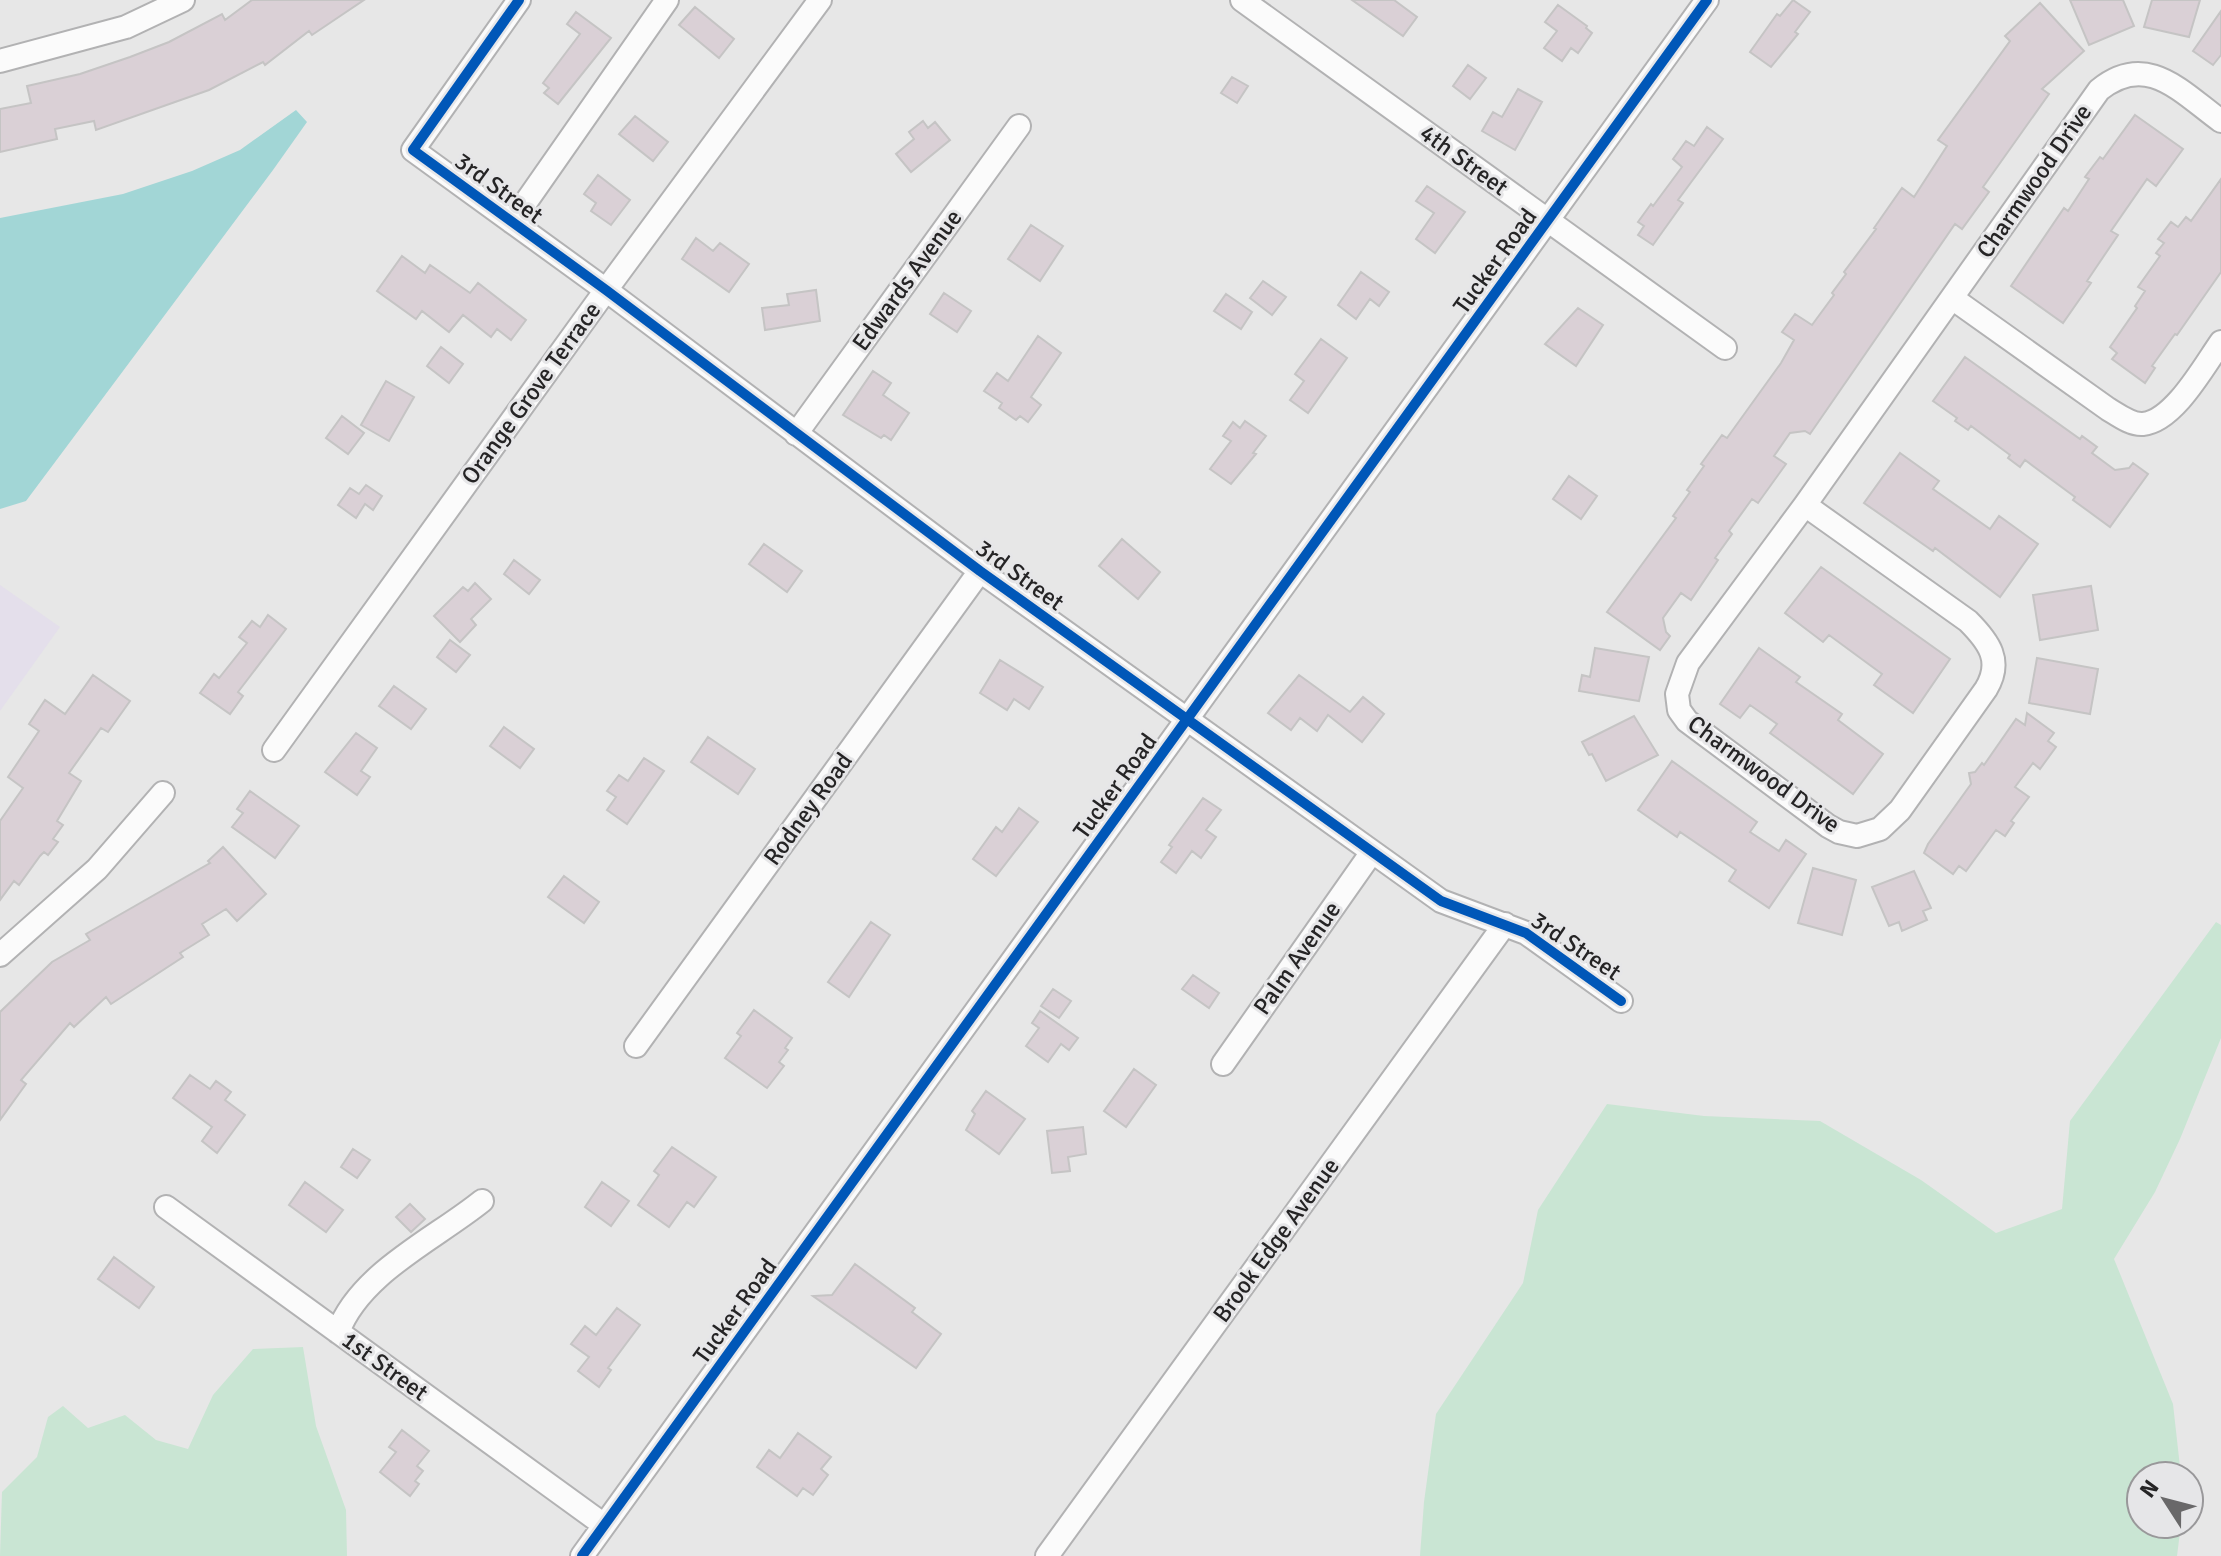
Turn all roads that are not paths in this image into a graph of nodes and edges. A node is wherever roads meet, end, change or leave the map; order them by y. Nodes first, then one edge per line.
1 (183, 0) edge
2 (519, 0) edge
3 (667, 0) edge
4 (820, 0) edge
5 (1242, 0) edge
6 (1707, 0) edge
7 (0, 61) edge
8 (2221, 121) edge
9 (1019, 126) dead end
10 (1549, 221) junction
11 (512, 222) junction
12 (606, 290) junction
13 (1952, 298) junction
14 (2221, 342) edge
15 (1725, 348) dead end
16 (796, 434) junction
17 (1805, 505) junction
18 (980, 571) junction
19 (1188, 720) junction
20 (274, 750) dead end
21 (163, 793) dead end
22 (1372, 852) junction
23 (1505, 924) junction
24 (0, 955) edge
25 (1621, 1001) dead end
26 (636, 1046) dead end
27 (1223, 1064) dead end
28 (482, 1201) dead end
29 (166, 1207) dead end
30 (338, 1332) junction
31 (604, 1525) junction
32 (582, 1556) edge
33 (1047, 1556) edge

1 - 7 street
2 - 11 street, 3rd Street
3 - 11 street
4 - 12 street, Orange Grove Terrace
5 - 10 street, 4th Street
6 - 10 street, Tucker Road
8 - 13 street, Charmwood Drive
9 - 16 street, Edwards Avenue
10 - 15 street, 4th Street
10 - 19 street, Tucker Road
11 - 12 street, 3rd Street
12 - 16 street, 3rd Street
12 - 20 street, Orange Grove Terrace
13 - 14 street
13 - 17 street, Charmwood Drive
16 - 18 street, 3rd Street
17 - 17 street, Charmwood Drive
18 - 19 street, 3rd Street
18 - 26 street, Rodney Road
19 - 22 street, 3rd Street
19 - 31 street, Tucker Road
21 - 24 street
22 - 23 street, 3rd Street
22 - 27 street, Palm Avenue
23 - 25 street, 3rd Street
23 - 33 street, Brook Edge Avenue
28 - 30 street
29 - 30 street, 1st Street
30 - 31 street, 1st Street
31 - 32 street, Tucker Road

